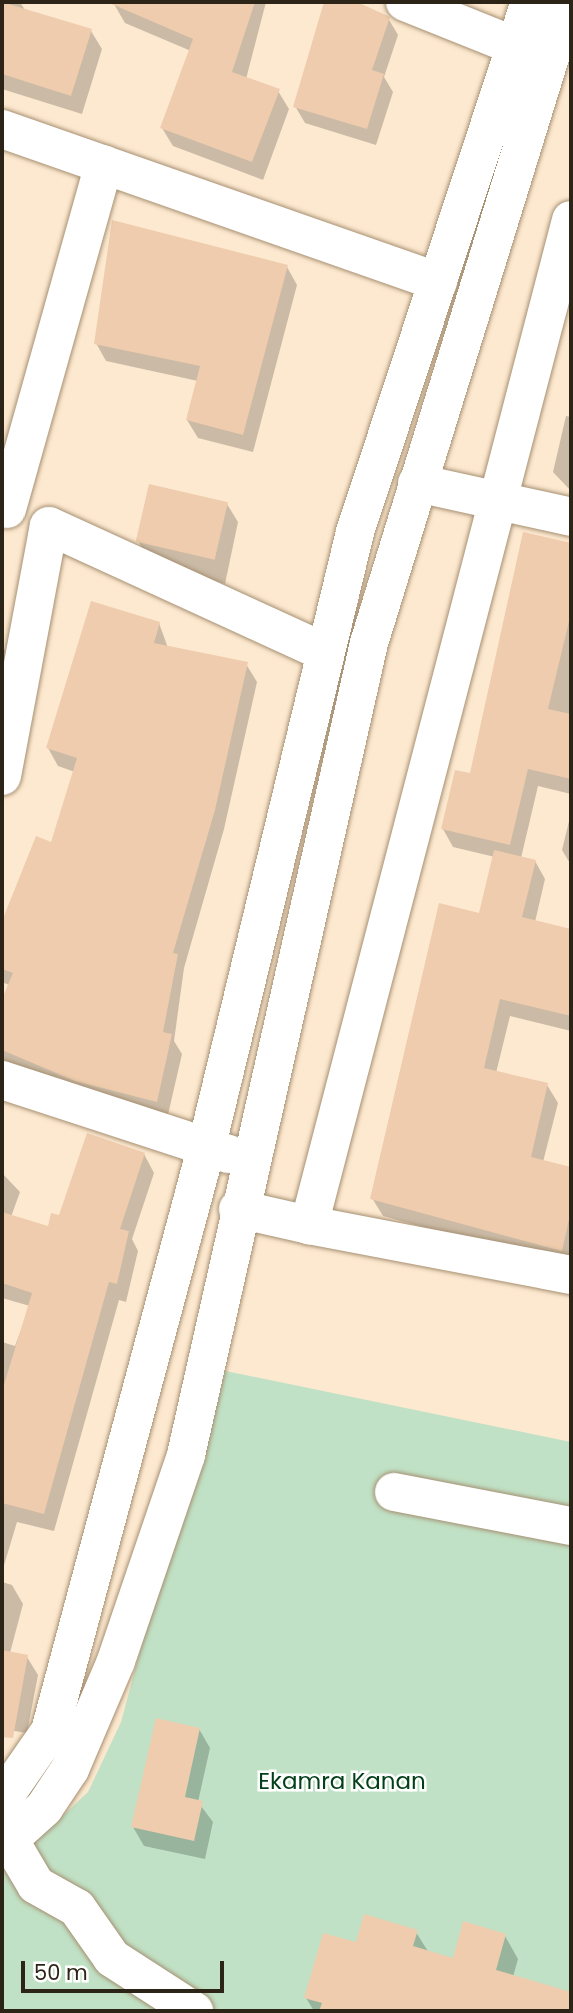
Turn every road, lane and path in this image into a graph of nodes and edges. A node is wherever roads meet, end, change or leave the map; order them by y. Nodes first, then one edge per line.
1 (405, 2) edge
2 (530, 2) edge
3 (568, 2) edge
4 (520, 48) junction
5 (2, 129) edge
6 (104, 164) junction
7 (571, 219) edge
8 (438, 282) junction
9 (415, 357) junction
10 (452, 371) junction
11 (417, 484) junction
12 (494, 501) junction
13 (4, 508) edge
14 (571, 517) edge
15 (49, 526) junction
16 (324, 652) junction
17 (2, 776) edge
18 (2, 1080) edge
19 (206, 1149) junction
20 (249, 1158) junction
21 (238, 1209) junction
22 (309, 1225) junction
23 (571, 1275) edge
24 (394, 1492) dead end
25 (571, 1526) edge
26 (2, 1800) edge
27 (6, 1844) edge
28 (194, 2011) edge

1 - 4 street
2 - 4 street
3 - 10 street
4 - 8 street
5 - 6 street
6 - 8 street
6 - 13 street
7 - 12 street
8 - 9 street
9 - 10 street
9 - 16 street
10 - 11 street
11 - 12 street
11 - 20 street
12 - 14 street
12 - 22 street
13 - 15 street
15 - 16 street
15 - 17 street
16 - 19 street
18 - 19 street
19 - 20 street
19 - 26 street
20 - 21 street
21 - 22 street
21 - 27 street
22 - 23 street
24 - 25 street
27 - 28 street

